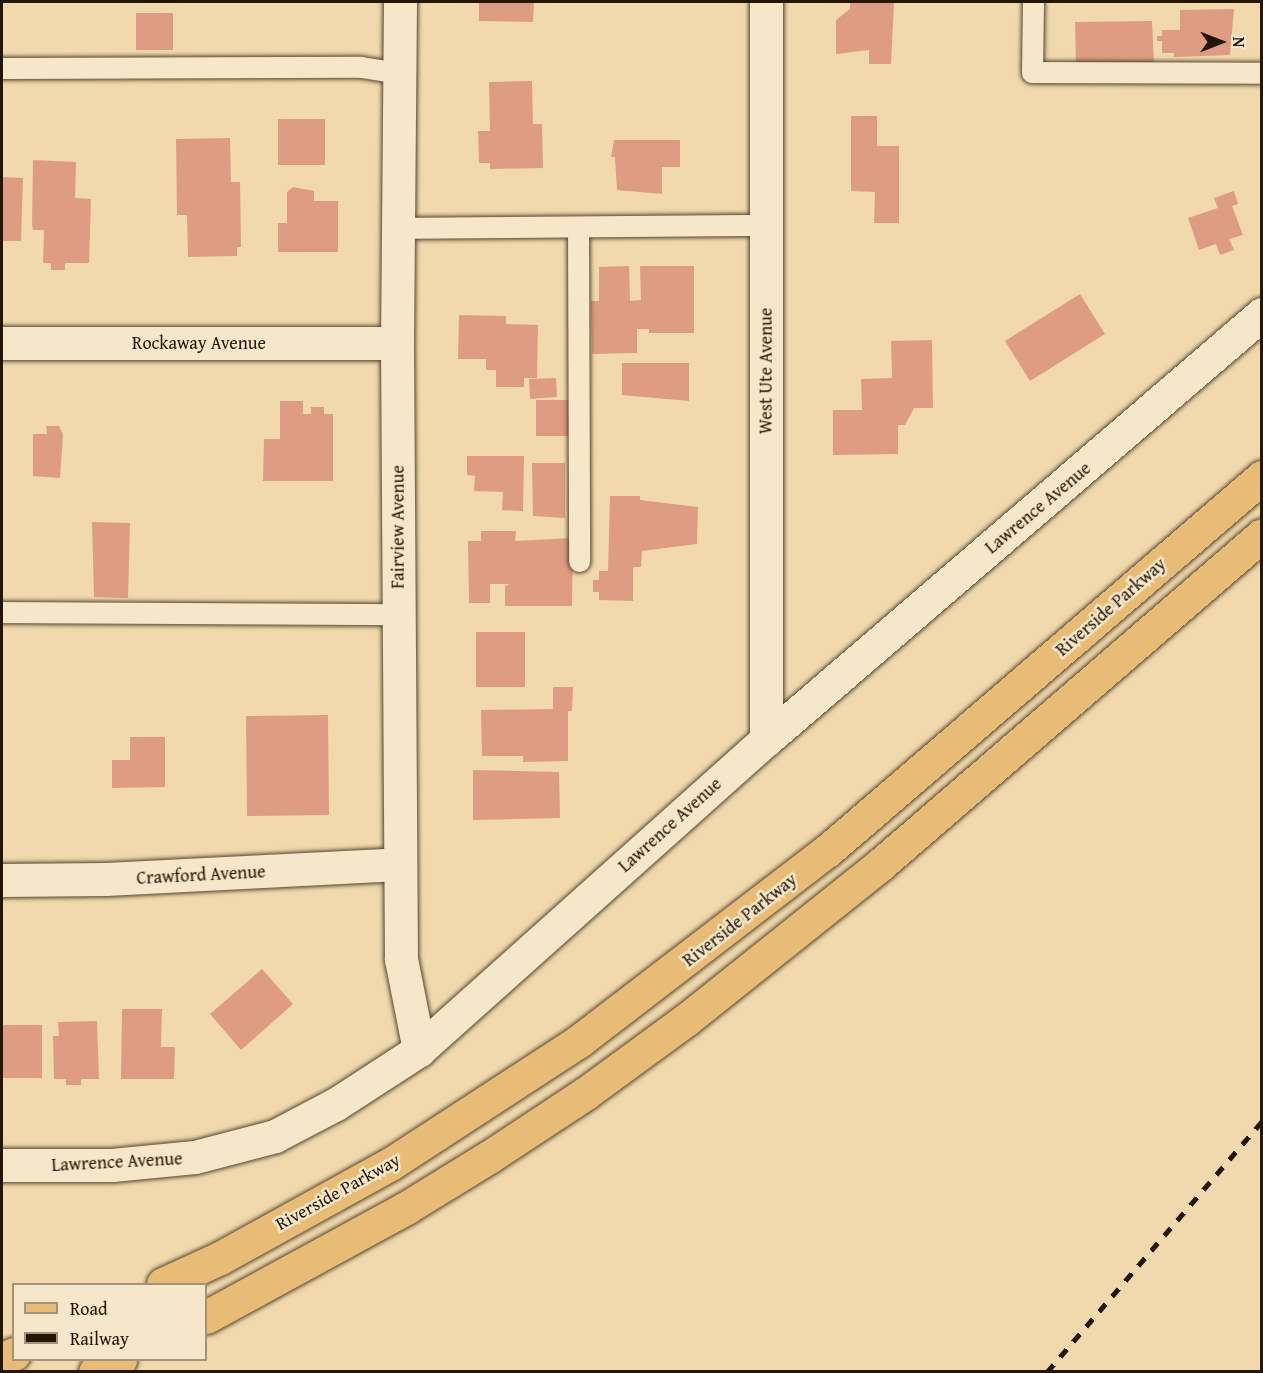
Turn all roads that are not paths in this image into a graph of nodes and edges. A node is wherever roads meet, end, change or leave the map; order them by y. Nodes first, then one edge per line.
1 (400, 2) edge
2 (766, 2) edge
3 (1033, 2) edge
4 (2, 68) edge
5 (399, 73) junction
6 (1262, 73) edge
7 (766, 225) junction
8 (578, 227) junction
9 (398, 228) junction
10 (1262, 315) edge
11 (2, 343) edge
12 (397, 343) junction
13 (1262, 477) edge
14 (1262, 535) edge
15 (579, 561) dead end
16 (2, 612) edge
17 (398, 614) junction
18 (766, 740) junction
19 (400, 864) junction
20 (2, 880) edge
21 (419, 1050) junction
22 (2, 1165) edge
23 (165, 1283) edge
24 (207, 1316) edge
25 (116, 1361) edge
26 (95, 1371) edge

1 - 5 street, Fairview Avenue
2 - 7 street, West Ute Avenue
3 - 6 lane
4 - 5 lane
5 - 9 street, Fairview Avenue
7 - 8 lane
7 - 18 street, West Ute Avenue
8 - 9 lane
8 - 15 lane
9 - 12 street, Fairview Avenue
10 - 18 street, Lawrence Avenue
11 - 12 street, Rockaway Avenue
12 - 17 street, Fairview Avenue
13 - 23 main road, Riverside Parkway
14 - 24 main road
16 - 17 lane
17 - 19 street, Fairview Avenue
18 - 21 street, Lawrence Avenue
19 - 20 street, Crawford Avenue
19 - 21 street, Fairview Avenue
21 - 22 street, Lawrence Avenue
25 - 26 main road

